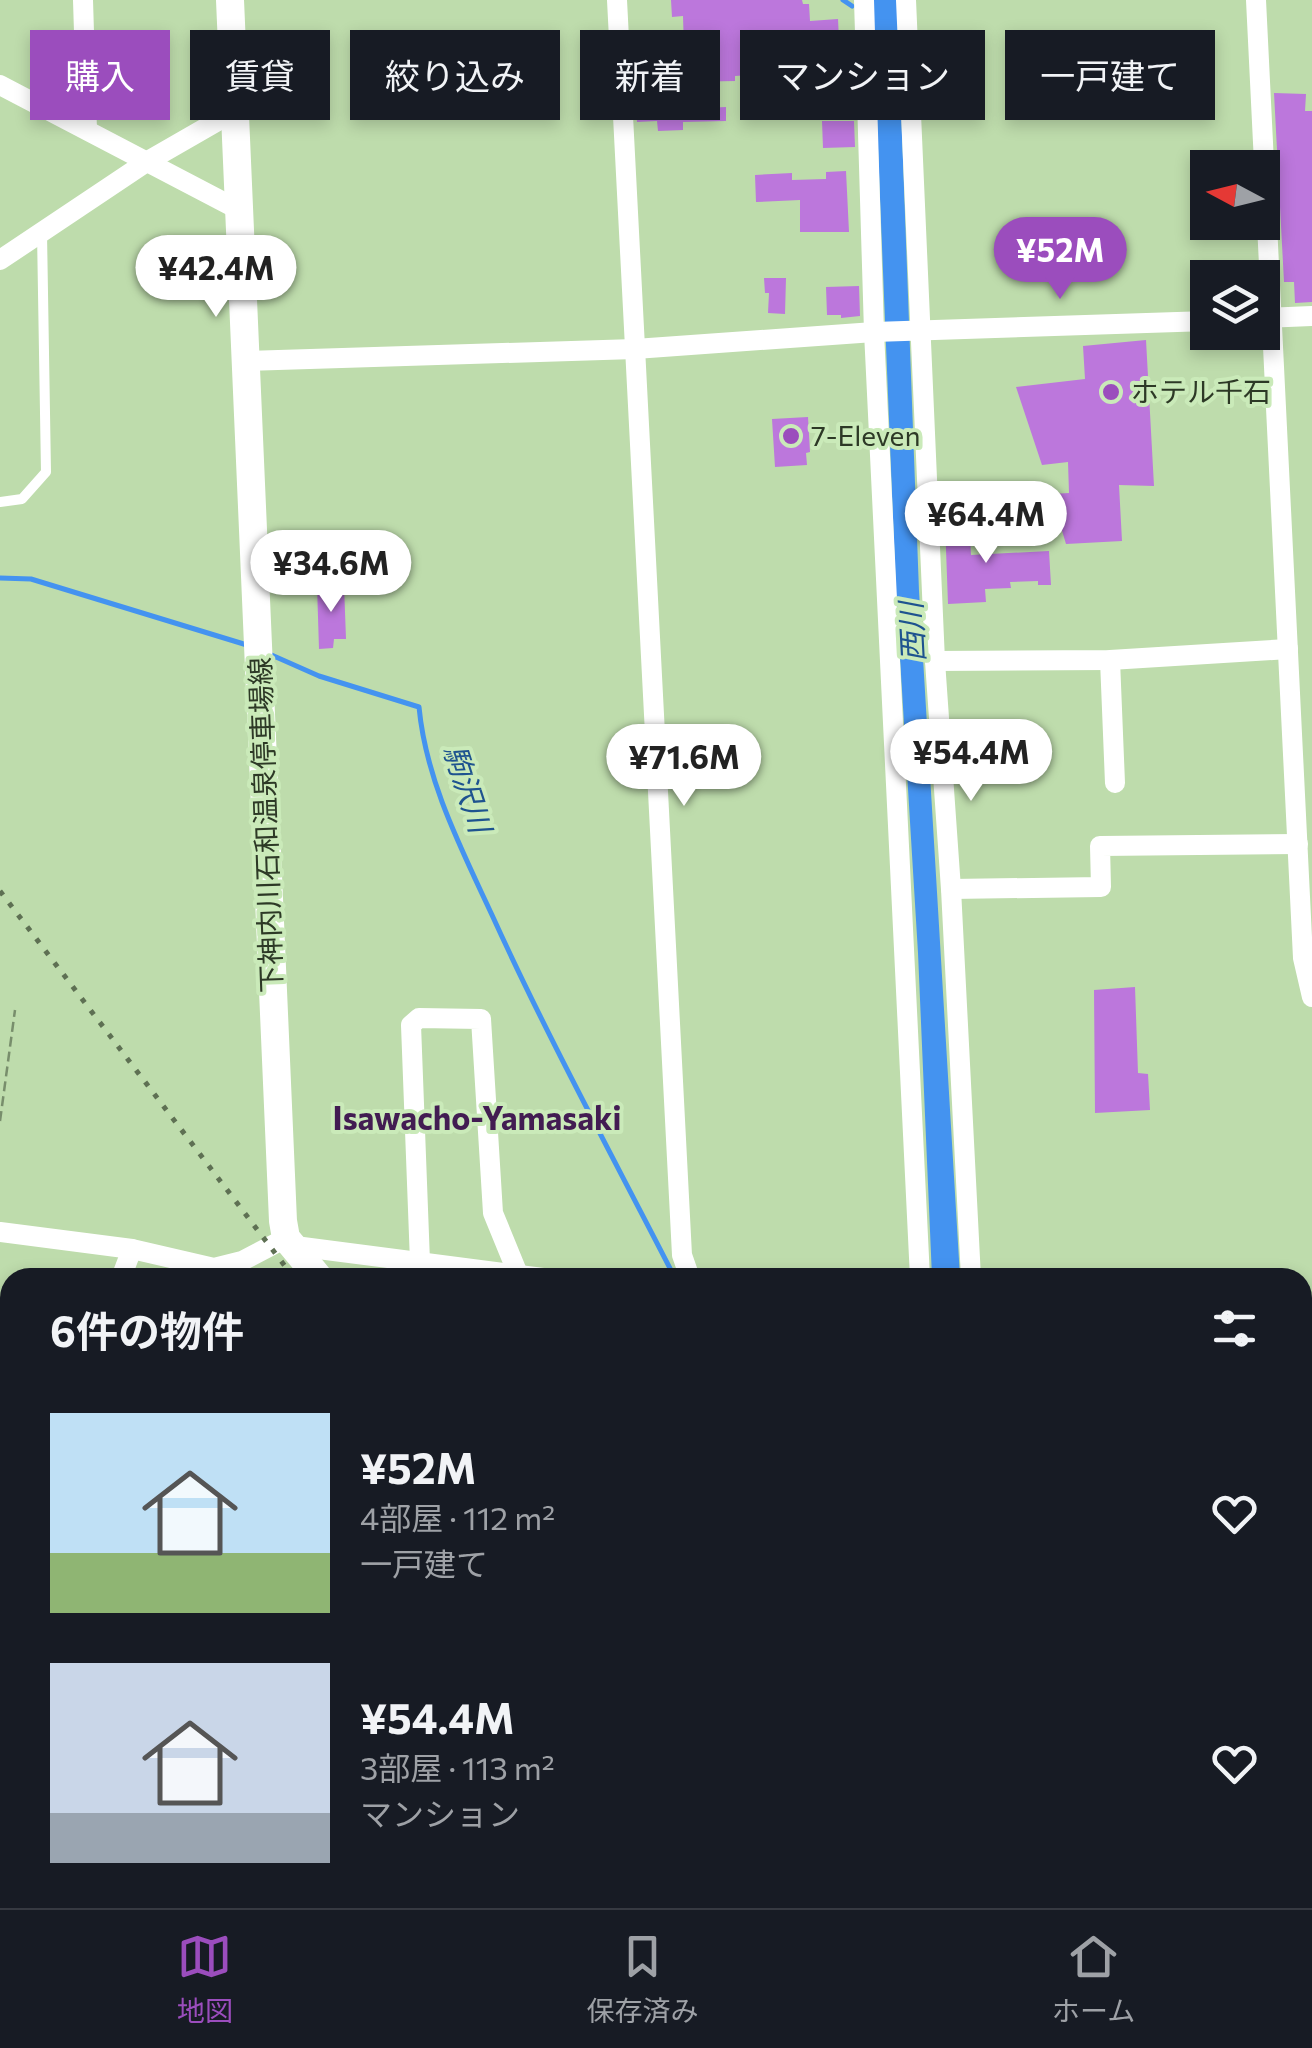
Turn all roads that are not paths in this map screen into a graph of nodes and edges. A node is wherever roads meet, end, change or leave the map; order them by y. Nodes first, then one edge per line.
1 (84, 0) edge
2 (230, 0) edge
3 (618, 0) edge
4 (906, 0) edge
5 (1256, 0) edge
6 (864, 4) edge
7 (231, 30) edge
8 (0, 85) edge
9 (219, 120) edge
10 (235, 120) edge
11 (87, 130) junction
12 (148, 161) junction
13 (239, 210) junction
14 (42, 233) junction
15 (0, 260) edge
16 (1264, 260) edge
17 (1312, 316) edge
18 (1280, 317) edge
19 (1190, 322) edge
20 (878, 332) junction
21 (919, 333) junction
22 (635, 349) junction
23 (1268, 350) edge
24 (246, 361) junction
25 (0, 502) edge
26 (1288, 650) junction
27 (1110, 660) junction
28 (935, 661) junction
29 (1115, 783) dead end
30 (1298, 844) junction
31 (951, 889) junction
32 (1312, 997) edge
33 (0, 1232) edge
34 (291, 1242) junction
35 (132, 1248) junction
36 (420, 1262) junction
37 (125, 1268) edge
38 (310, 1268) edge
39 (469, 1268) edge
40 (516, 1268) edge
41 (687, 1268) edge
42 (920, 1268) edge
43 (970, 1268) edge

1 - 11 street
2 - 7 main road, 下神内川石和温泉停車場線
3 - 22 street
4 - 21 street
5 - 16 street
6 - 20 street
8 - 11 street
9 - 12 street
10 - 13 main road, 下神内川石和温泉停車場線
11 - 12 street
12 - 13 street
12 - 14 street
13 - 24 main road, 下神内川石和温泉停車場線
14 - 15 street
14 - 25 lane
17 - 18 street
19 - 21 street
20 - 21 street
20 - 22 street
20 - 42 street
21 - 28 street
22 - 24 street
22 - 41 street
23 - 26 street
24 - 34 main road, 下神内川石和温泉停車場線
26 - 27 street
26 - 30 street
27 - 28 street
27 - 29 street
28 - 31 street
30 - 31 street
30 - 32 street
31 - 43 street
33 - 35 street
34 - 35 street
34 - 36 street
34 - 38 main road, 下神内川石和温泉停車場線
35 - 37 street
36 - 39 street
36 - 40 street

